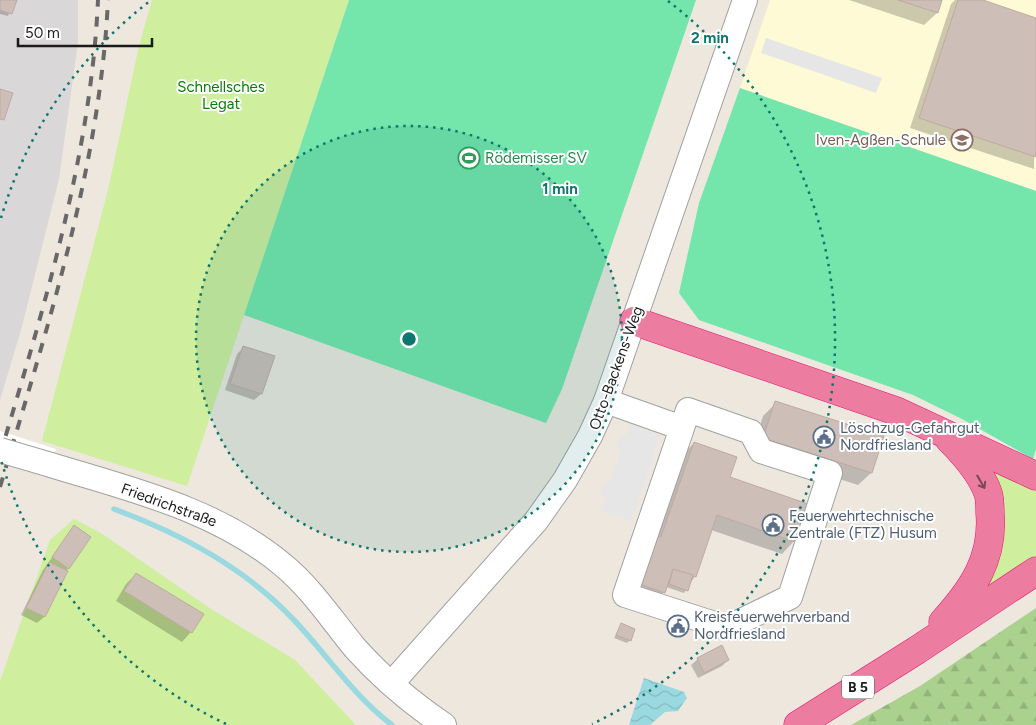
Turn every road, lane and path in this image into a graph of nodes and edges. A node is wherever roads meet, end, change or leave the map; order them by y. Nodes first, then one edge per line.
1 (745, 0) edge
2 (634, 321) junction
3 (606, 401) junction
4 (682, 428) junction
5 (940, 430) junction
6 (0, 450) edge
7 (1036, 476) edge
8 (1036, 571) edge
9 (1036, 585) edge
10 (988, 604) junction
11 (917, 650) junction
12 (392, 682) junction
13 (444, 725) edge
14 (798, 725) edge

1 - 2 street, Otto-Backens-Weg
2 - 3 street, Otto-Backens-Weg
2 - 5 highway
3 - 4 street
3 - 12 street, Otto-Backens-Weg
4 - 4 street
5 - 7 highway
5 -> 11 highway
6 - 12 street, Friedrichstraße, bridge
8 - 10 highway, B 5
9 - 10 highway
10 - 11 highway, B 5
11 - 14 highway, B 5
12 - 13 street, Friedrichstraße

